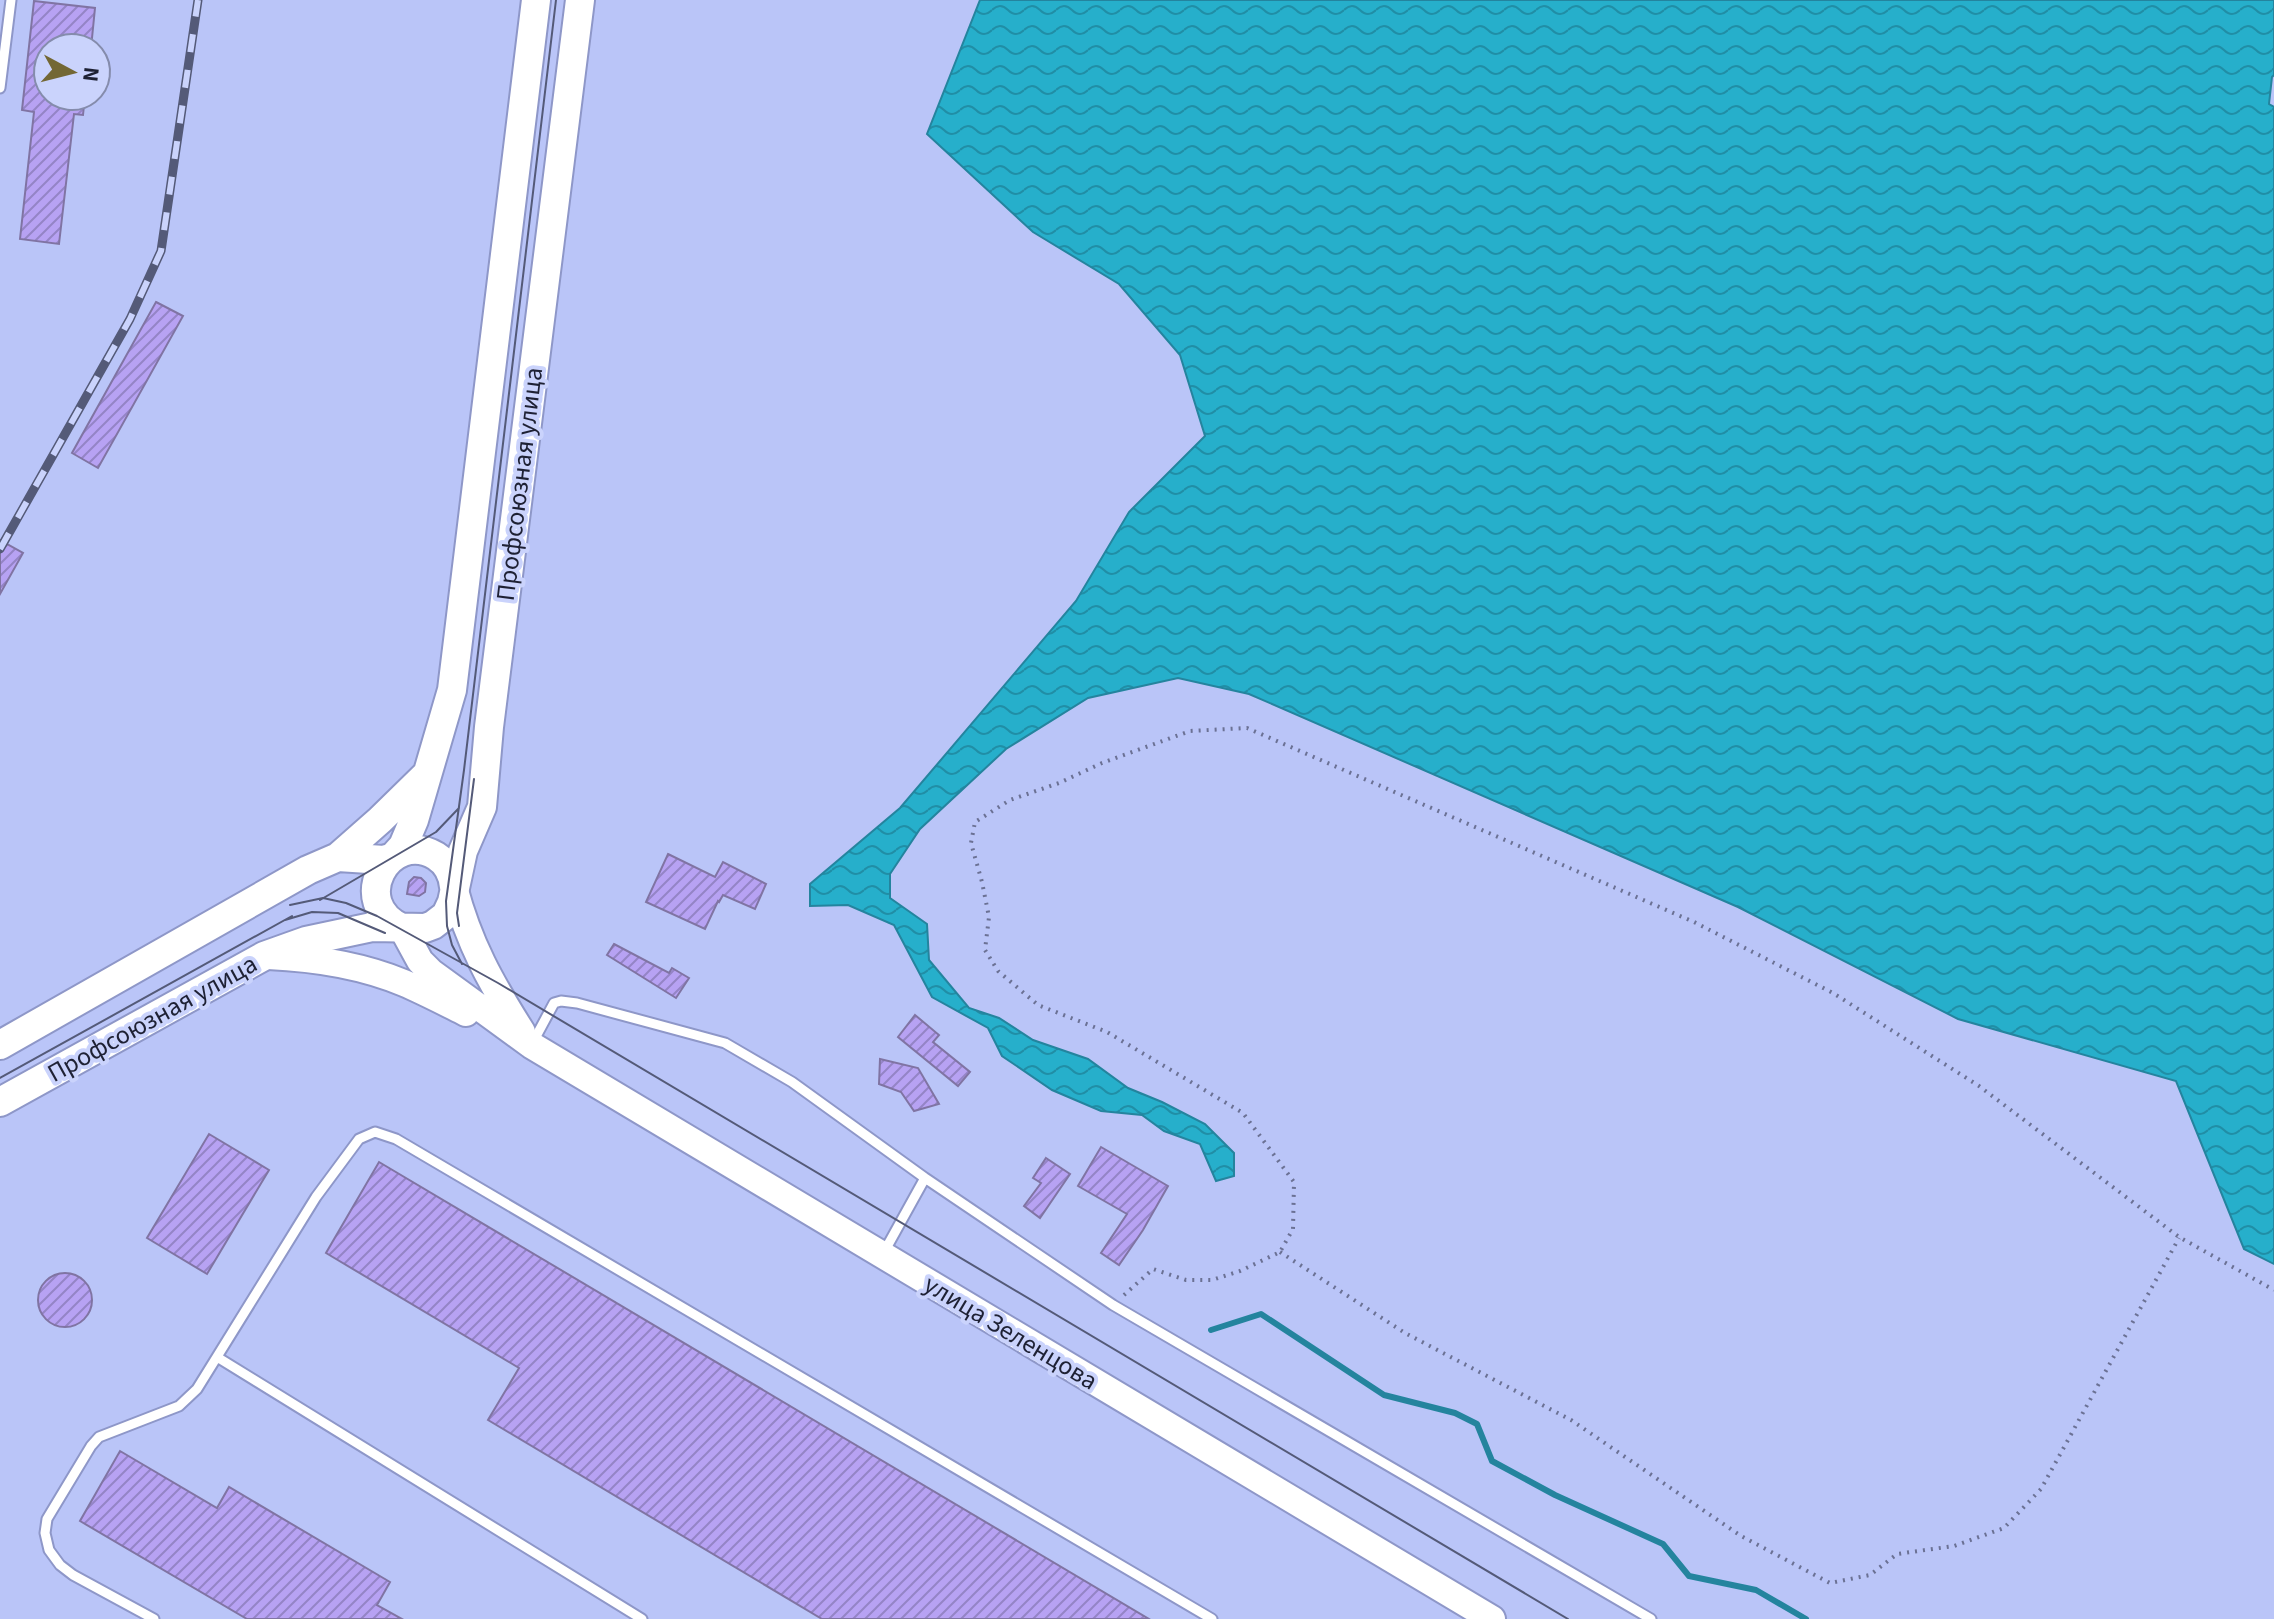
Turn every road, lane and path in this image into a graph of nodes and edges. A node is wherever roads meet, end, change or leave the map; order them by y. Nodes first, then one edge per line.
1 (11, 0) edge
2 (536, 0) edge
3 (580, 0) edge
4 (0, 88) edge
5 (429, 772) junction
6 (338, 857) junction
7 (394, 857) junction
8 (454, 887) junction
9 (398, 926) junction
10 (264, 956) junction
11 (0, 1045) edge
12 (531, 1045) junction
13 (0, 1102) edge
14 (925, 1178) junction
15 (2179, 1237) junction
16 (1280, 1252) junction
17 (883, 1255) junction
18 (2274, 1290) edge
19 (1113, 1305) junction
20 (217, 1357) junction
21 (154, 1619) edge
22 (642, 1619) edge
23 (1212, 1619) edge
24 (1492, 1619) edge
25 (1651, 1619) edge

1 - 4 lane
2 - 5 main road, Профсоюзная улица
3 - 8 main road, Профсоюзная улица
5 - 6 main road
5 - 7 main road, Профсоюзная улица
6 - 7 main road, Профсоюзная улица
6 - 11 main road, Профсоюзная улица
7 - 8 main road
7 - 9 main road
8 - 9 main road, Профсоюзная улица
8 - 12 main road, улица Зеленцова
9 - 10 main road, Профсоюзная улица
9 - 12 main road, улица Зеленцова
10 - 12 main road
10 - 13 main road, Профсоюзная улица
12 - 14 lane
12 - 17 main road, улица Зеленцова
14 - 17 lane
14 - 19 lane
15 - 16 path
15 - 16 path
15 - 18 path
16 - 19 path
17 - 24 main road, улица Зеленцова
19 - 25 lane
20 - 21 lane
20 - 22 lane
20 - 23 lane

